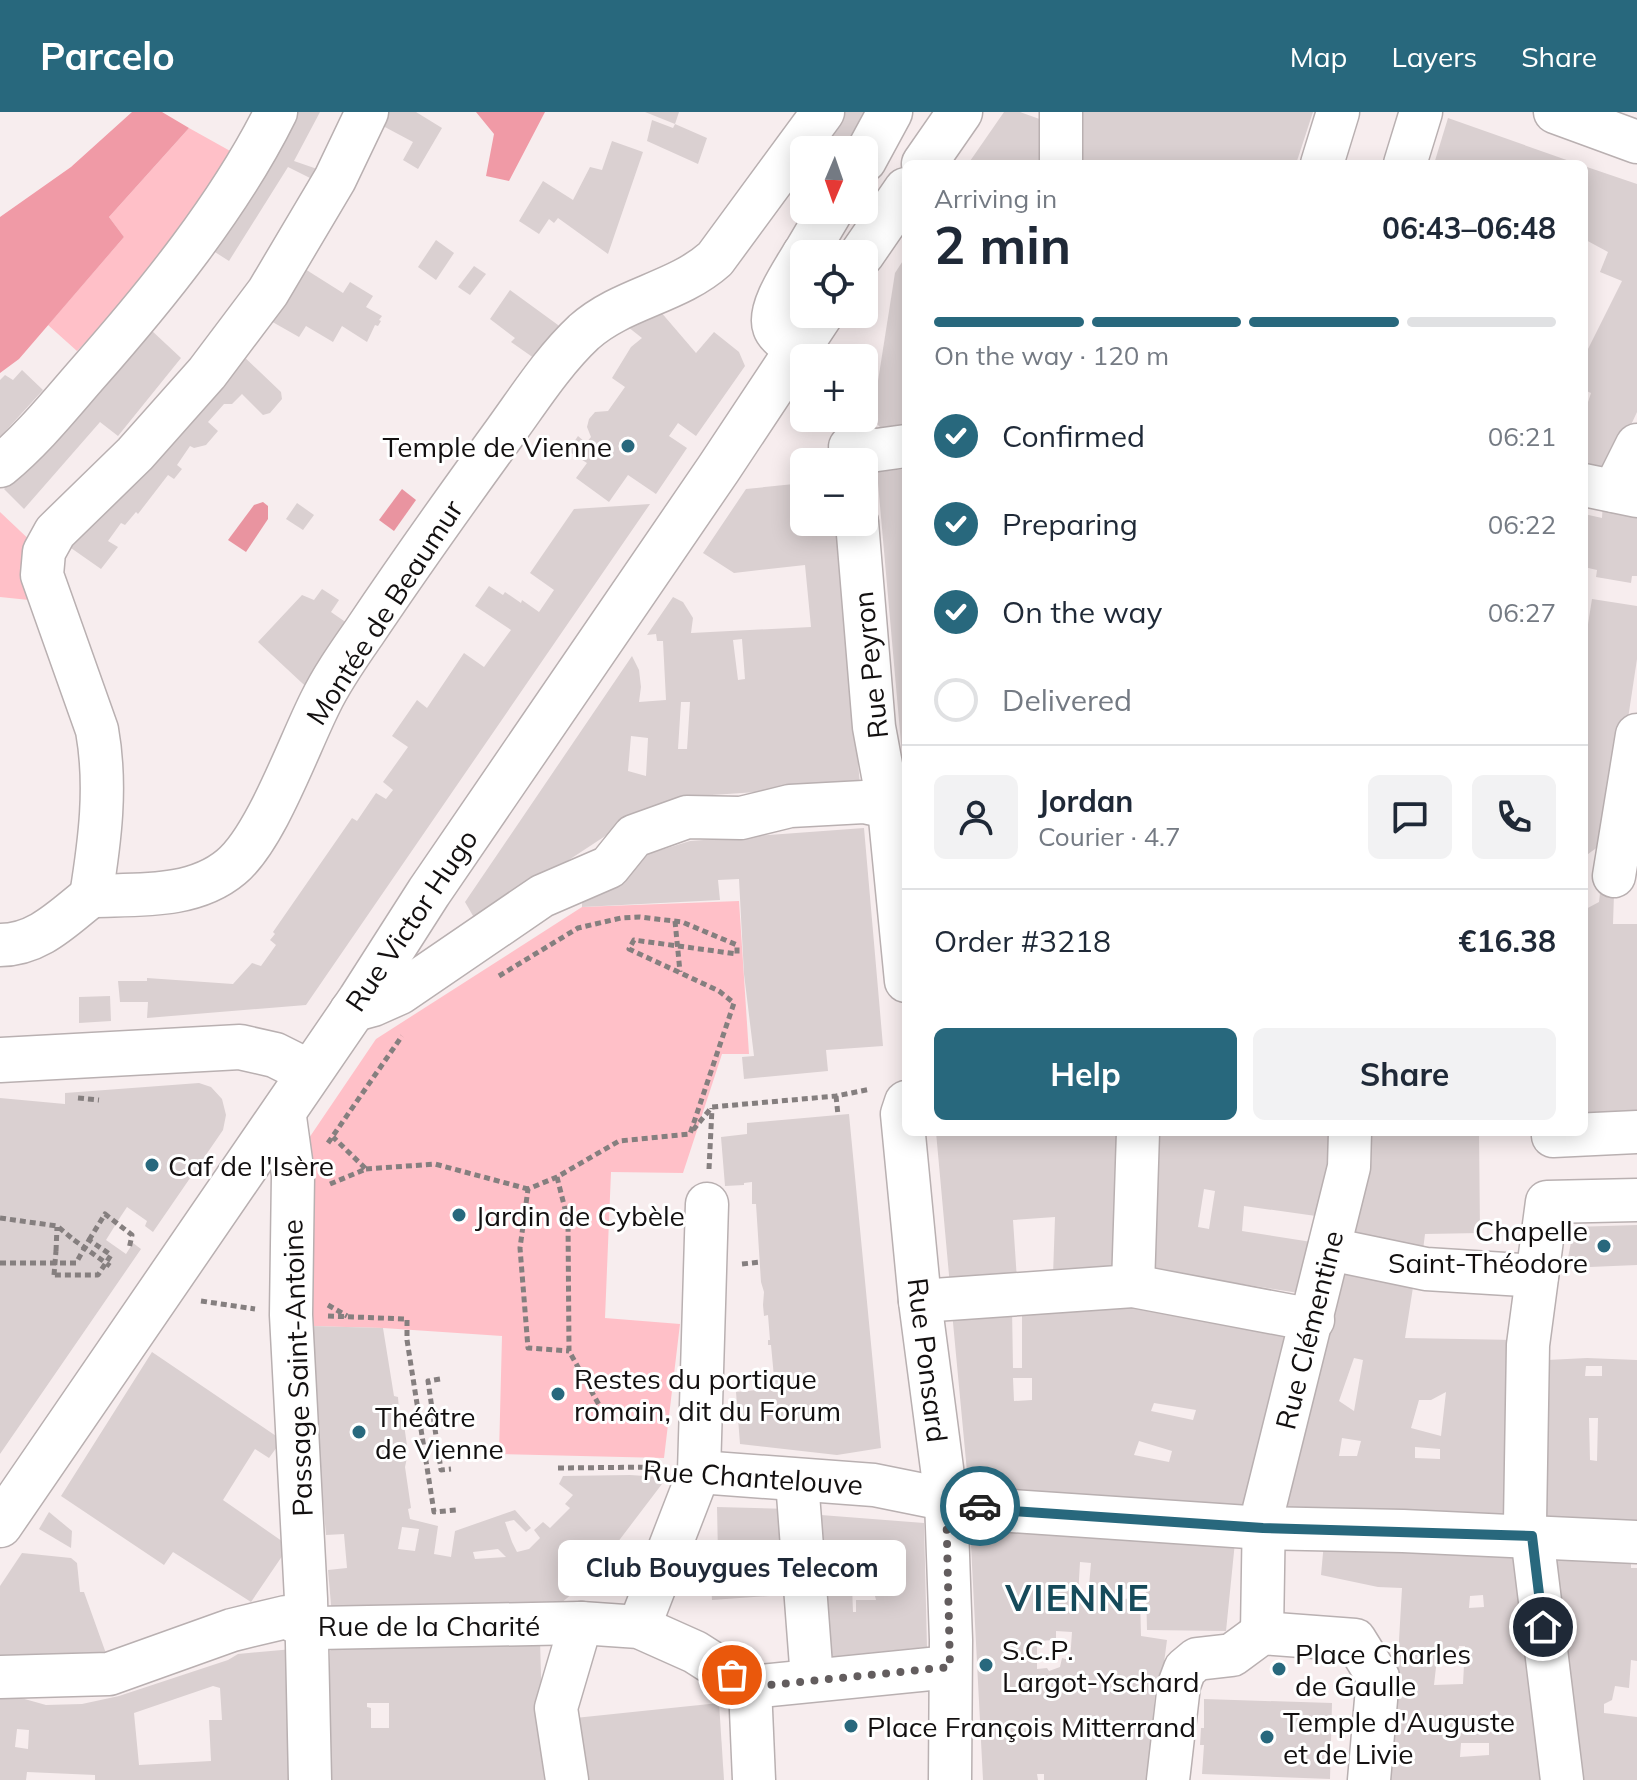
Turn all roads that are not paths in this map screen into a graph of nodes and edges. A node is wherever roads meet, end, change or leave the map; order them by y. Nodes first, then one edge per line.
1 (276, 112) edge
2 (367, 112) edge
3 (823, 112) edge
4 (890, 112) edge
5 (960, 112) edge
6 (1061, 112) edge
7 (1338, 112) edge
8 (1421, 112) edge
9 (1555, 112) edge
10 (877, 136) edge
11 (1637, 142) edge
12 (927, 160) edge
13 (1061, 160) edge
14 (1323, 160) edge
15 (1406, 160) edge
16 (902, 196) edge
17 (872, 240) edge
18 (790, 280) edge
19 (810, 340) edge
20 (848, 442) edge
21 (1637, 445) edge
22 (902, 447) edge
23 (0, 466) edge
24 (1612, 491) edge
25 (858, 536) edge
26 (1637, 735) edge
27 (1633, 787) edge
28 (898, 810) edge
29 (1612, 882) edge
30 (91, 896) junction
31 (902, 896) edge
32 (0, 945) edge
33 (351, 1011) junction
34 (0, 1060) edge
35 (309, 1072) junction
36 (284, 1110) junction
37 (1637, 1132) edge
38 (1588, 1134) edge
39 (906, 1136) edge
40 (1138, 1136) edge
41 (1350, 1136) edge
42 (1637, 1200) edge
43 (707, 1204) road end
44 (1330, 1249) junction
45 (1537, 1276) junction
46 (1133, 1286) junction
47 (920, 1301) junction
48 (1313, 1320) junction
49 (699, 1472) junction
50 (797, 1481) junction
51 (946, 1499) junction
52 (0, 1525) edge
53 (1263, 1528) junction
54 (1532, 1536) junction
55 (1637, 1542) edge
56 (581, 1623) junction
57 (306, 1627) junction
58 (639, 1627) junction
59 (1262, 1633) junction
60 (950, 1667) junction
61 (0, 1677) edge
62 (812, 1679) junction
63 (750, 1687) junction
64 (310, 1780) edge
65 (567, 1780) edge
66 (754, 1780) edge
67 (950, 1780) edge
68 (1168, 1780) edge
69 (1369, 1780) edge
70 (1562, 1780) edge

1 - 23 street
2 - 30 street
3 - 30 street, Montée de Beaumur
4 - 10 main road
5 - 12 main road
6 - 13 street
7 - 14 street
8 - 15 street
9 - 11 street
16 - 17 main road
18 - 19 main road
19 - 33 main road, Rue Victor Hugo
20 - 22 street
21 - 24 street
25 - 28 street, Rue Peyron
26 - 27 street
27 - 29 street
28 - 31 street, Rue Peyron
28 - 33 street
30 - 32 street
33 - 35 main road, Rue Victor Hugo
34 - 35 main road
35 - 36 main road, Rue Victor Hugo
36 - 52 main road, Rue Victor Hugo
36 - 57 street, Passage Saint-Antoine
37 - 38 street
39 - 47 street, Rue Ponsard
40 - 46 street
41 - 44 street, Rue Clémentine
42 - 45 street
43 - 49 street
44 - 45 street
44 - 48 street, Rue Clémentine
45 - 54 street
46 - 47 street
46 - 48 street
47 - 51 street, Rue Ponsard
48 - 53 street, Rue Clémentine
49 - 50 street, Rue Chantelouve
49 - 58 street
50 - 51 street, Rue Chantelouve
50 - 62 street
51 - 53 street, Rue Chantelouve
51 - 60 street, Rue Ponsard
53 - 54 street, Rue Chantelouve
53 - 59 street
54 - 55 street, Rue Chantelouve
54 - 70 street
56 - 57 street, Rue de la Charité
56 - 58 street, Rue de la Charité
56 - 65 street
57 - 61 street, Rue de la Charité
57 - 64 street, Passage Saint-Antoine
58 - 63 street
59 - 68 street
59 - 69 street
60 - 62 street
60 - 67 street
62 - 63 street
63 - 66 street

